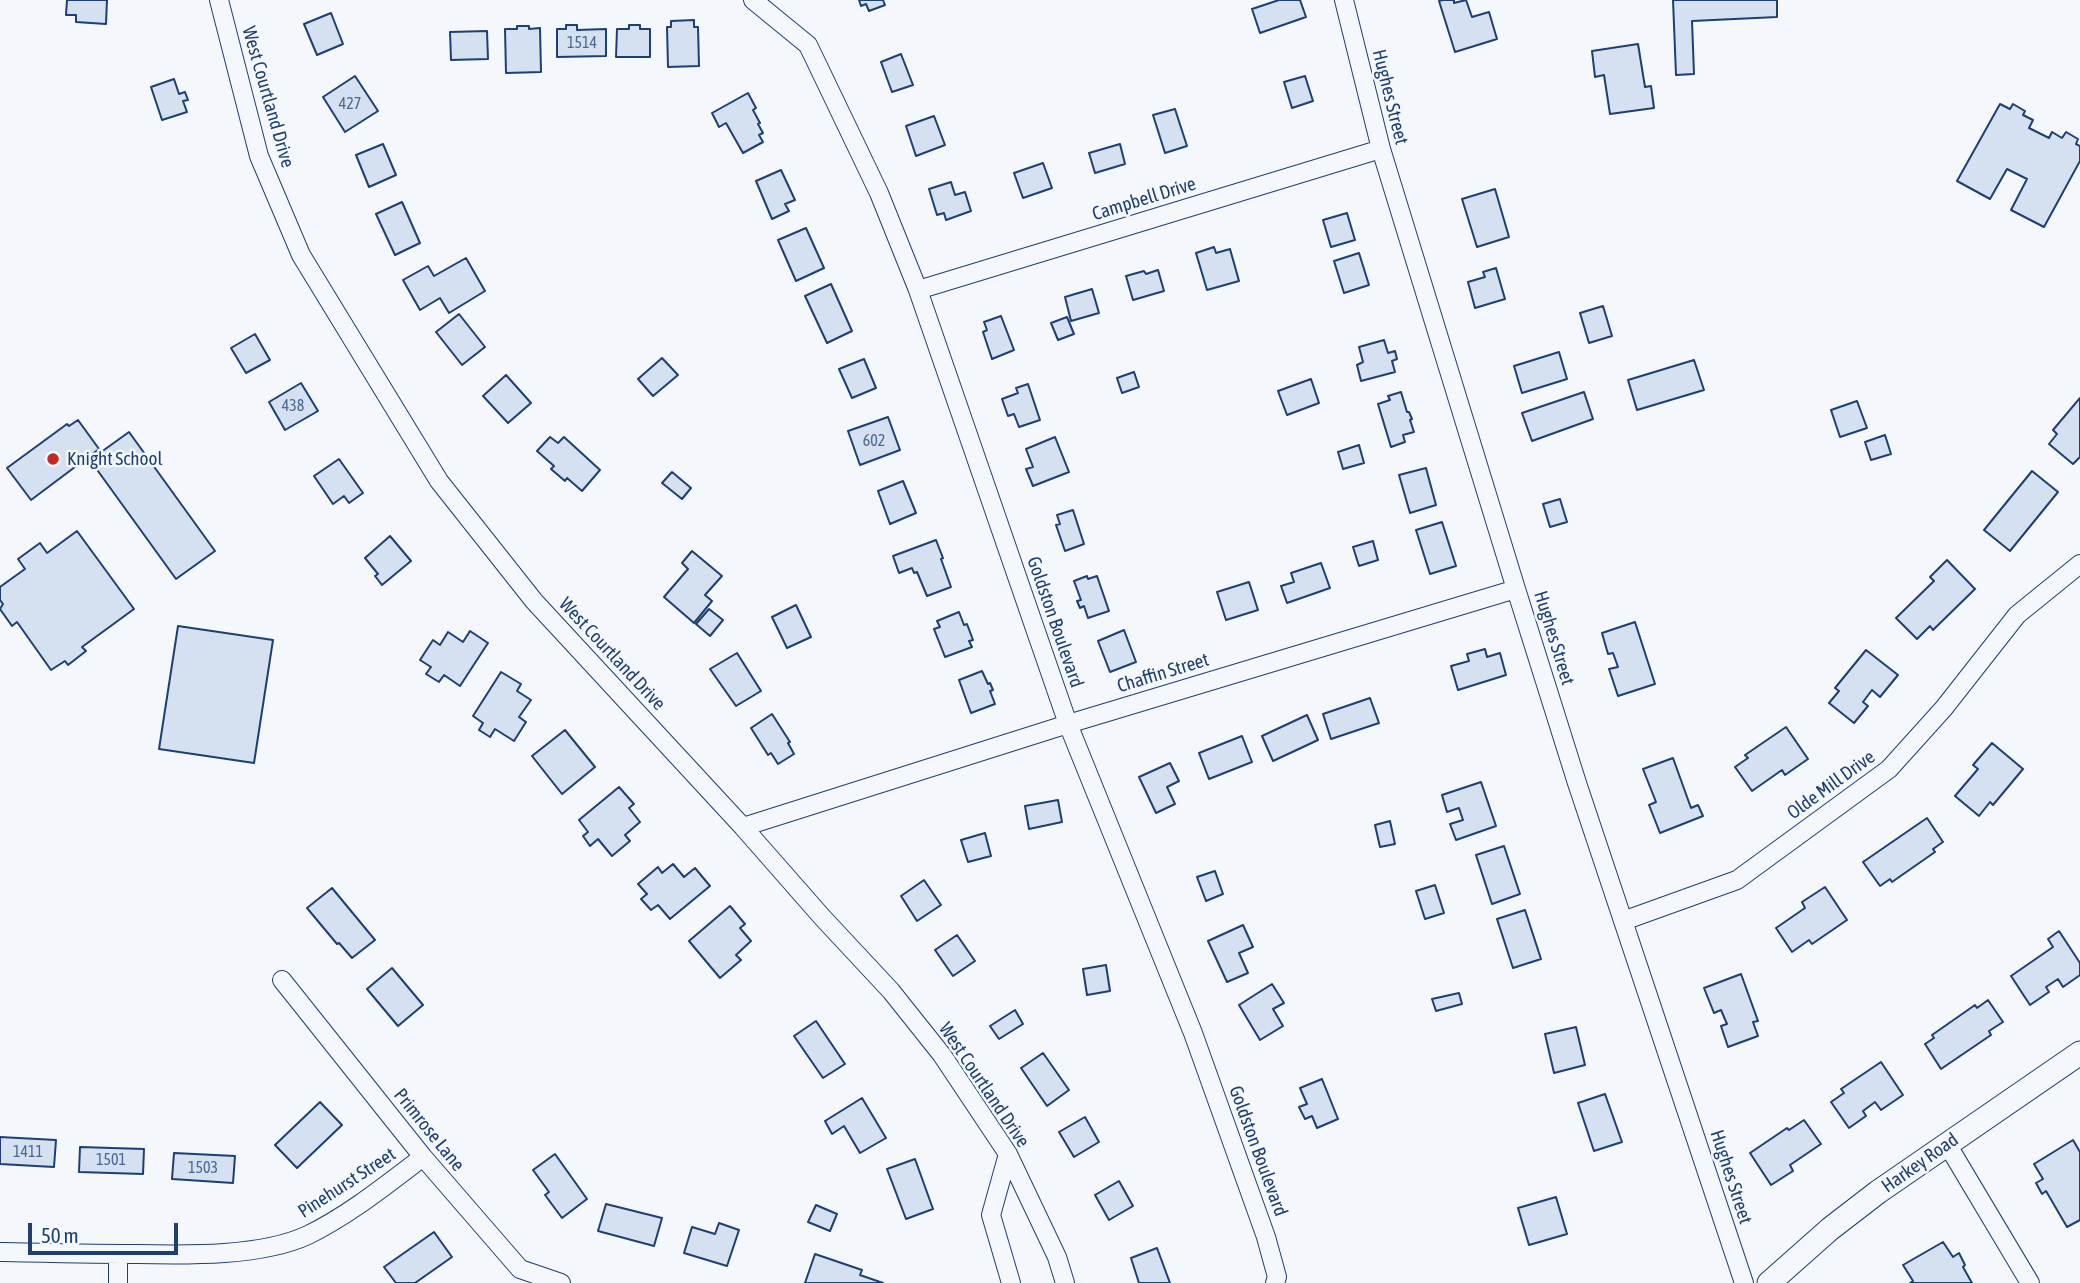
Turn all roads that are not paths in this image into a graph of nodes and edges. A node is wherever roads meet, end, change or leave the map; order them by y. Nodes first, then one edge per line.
1 (219, 0) edge
2 (753, 0) edge
3 (1344, 0) edge
4 (1381, 149) junction
5 (918, 290) junction
6 (2080, 564) edge
7 (1516, 589) junction
8 (1068, 724) junction
9 (743, 827) junction
10 (1623, 921) junction
11 (282, 980) dead end
12 (2078, 1059) edge
13 (1947, 1144) junction
14 (1008, 1154) junction
15 (423, 1157) junction
16 (0, 1252) edge
17 (118, 1254) junction
18 (118, 1283) edge
19 (561, 1283) edge
20 (1011, 1283) edge
21 (1065, 1283) edge
22 (1275, 1283) edge
23 (1744, 1283) edge
24 (1769, 1283) edge
25 (2030, 1283) edge

1 - 9 street, West Courtland Drive
2 - 5 street, Goldston Boulevard
3 - 4 street, Hughes Street
4 - 5 street, Campbell Drive
4 - 7 street, Hughes Street
5 - 8 street, Goldston Boulevard
6 - 10 street, Olde Mill Drive
7 - 8 street, Chaffin Street
7 - 10 street, Hughes Street
8 - 9 street, Chaffin Street
8 - 22 street, Goldston Boulevard
9 - 14 street, West Courtland Drive
10 - 23 street, Hughes Street
11 - 15 street, Primrose Lane
12 - 13 street, Harkey Road
13 - 24 street, Harkey Road
13 - 25 street
14 - 20 street
14 - 21 street, West Courtland Drive
15 - 17 street, Pinehurst Street
15 - 19 street, Primrose Lane
16 - 17 street, Pinehurst Street
17 - 18 street

